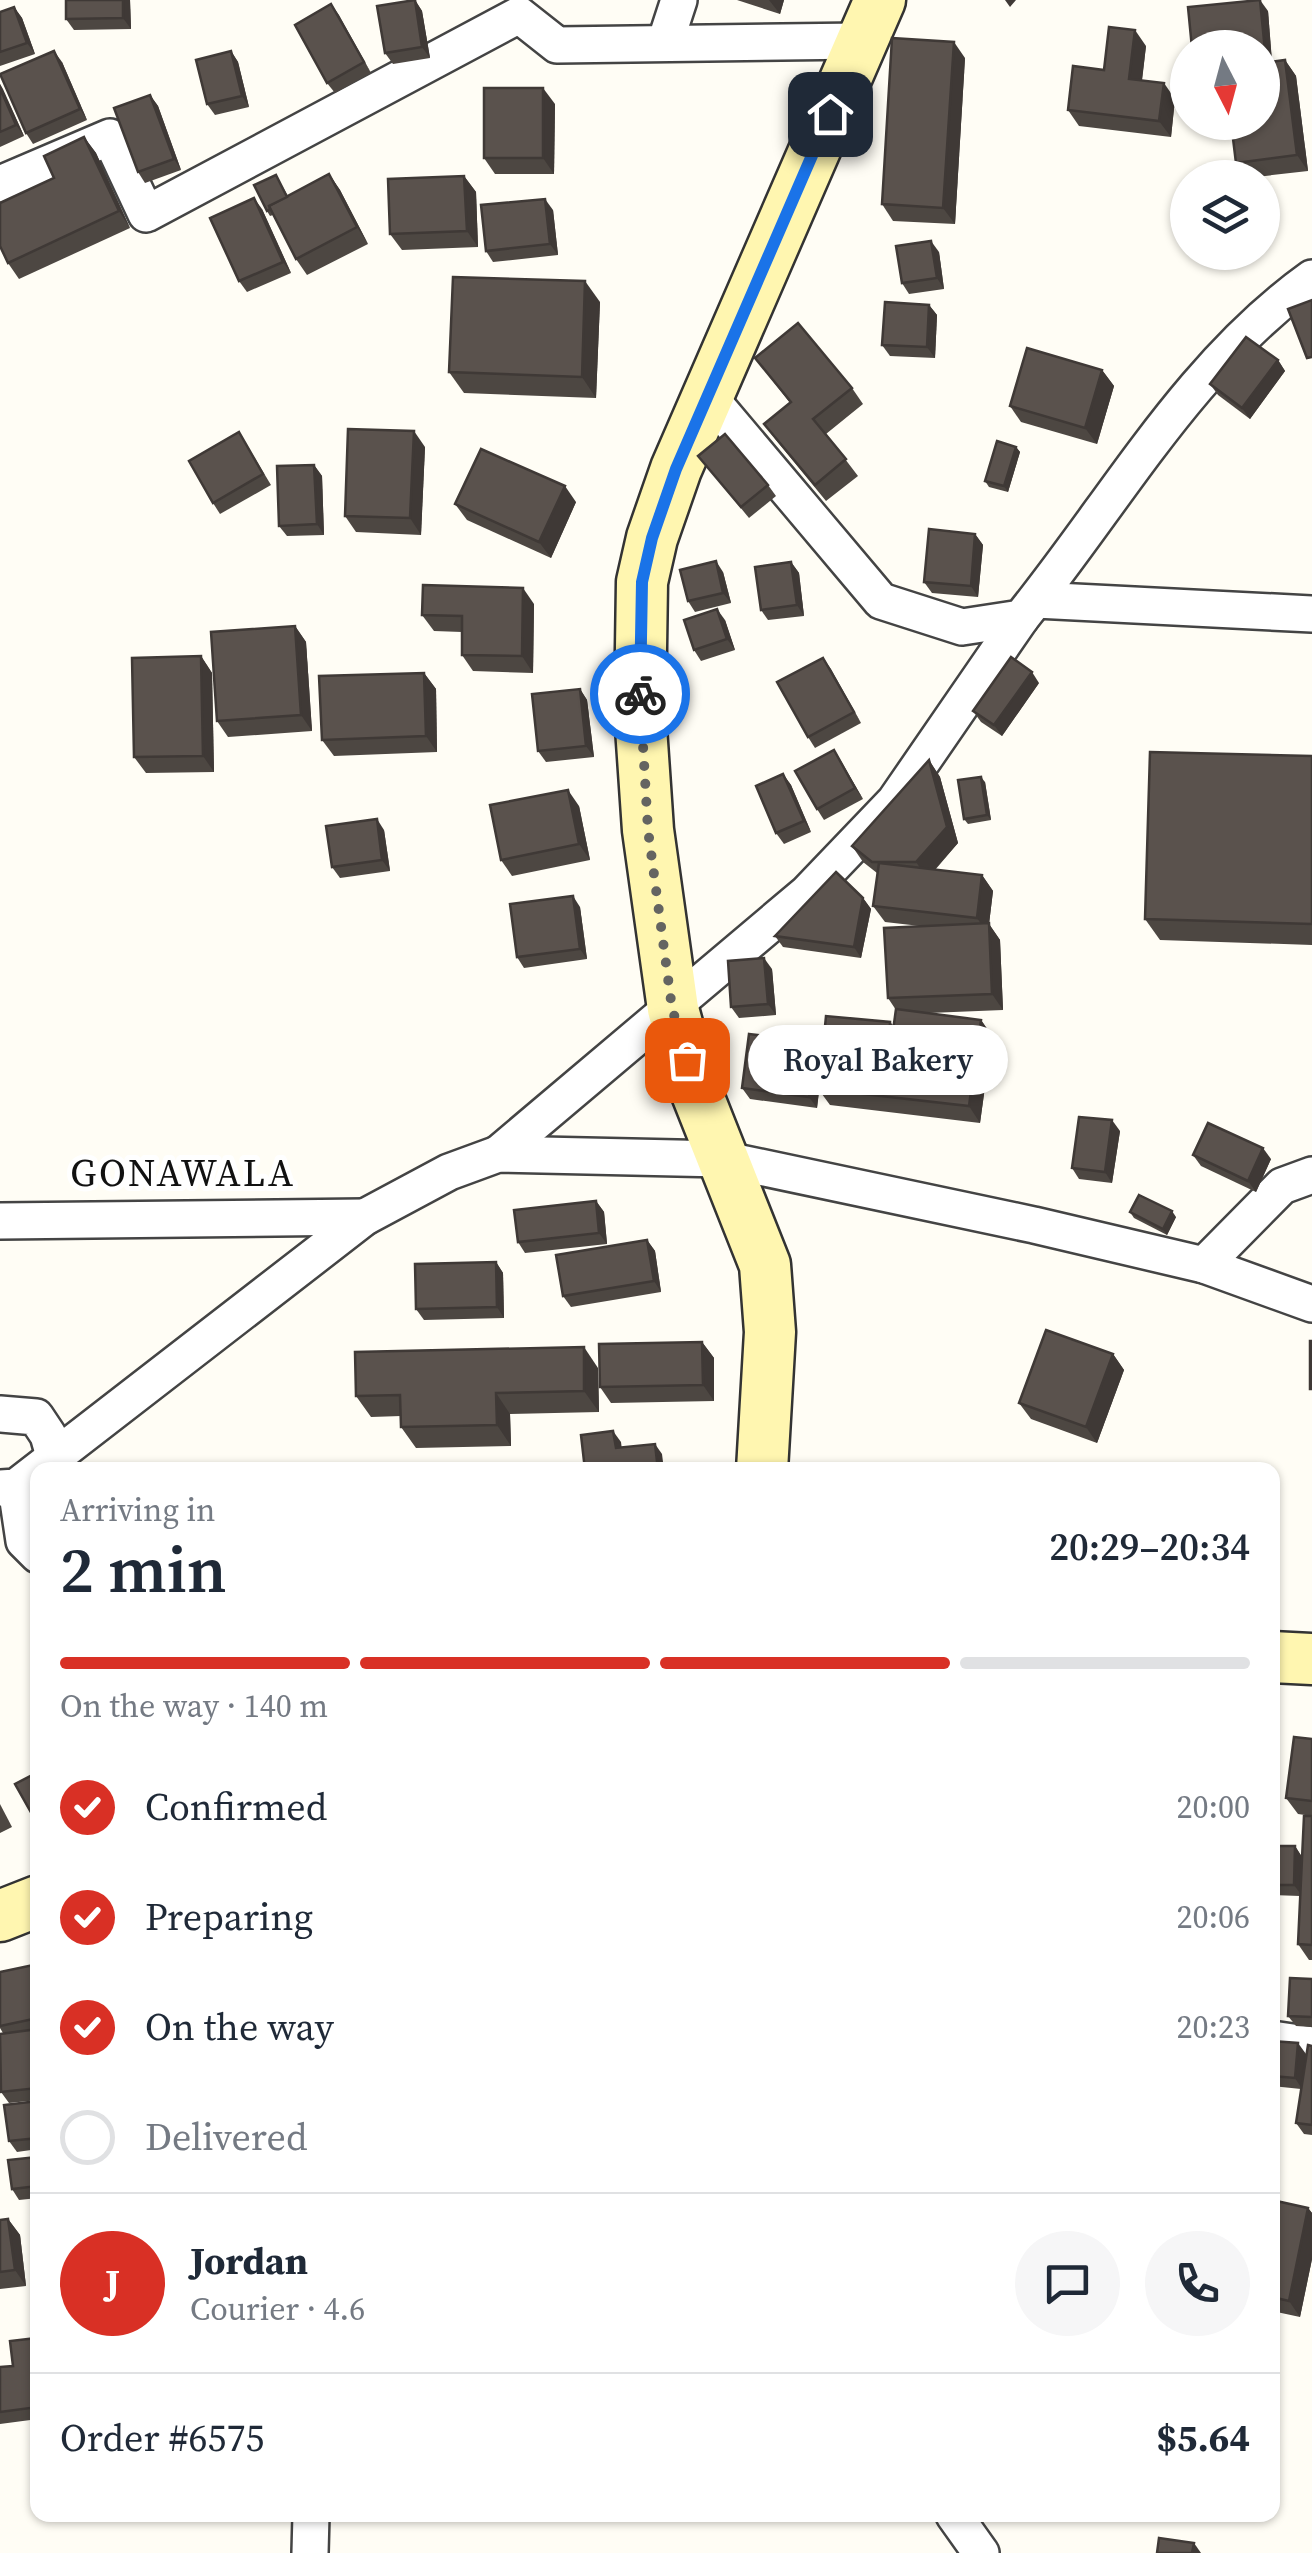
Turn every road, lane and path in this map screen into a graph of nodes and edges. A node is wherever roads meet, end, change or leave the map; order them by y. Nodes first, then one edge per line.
1 (679, 0) edge
2 (871, 20) edge
3 (665, 42) junction
4 (0, 184) edge
5 (1312, 278) edge
6 (708, 396) junction
7 (1029, 609) junction
8 (1312, 614) edge
9 (672, 1008) junction
10 (498, 1154) junction
11 (722, 1158) junction
12 (1312, 1176) edge
13 (366, 1217) junction
14 (0, 1221) edge
15 (1204, 1265) junction
16 (1312, 1304) edge
17 (0, 1414) edge
18 (54, 1456) junction
19 (45, 1462) edge
20 (762, 1462) edge
21 (30, 1472) edge
22 (8, 1487) edge
23 (30, 1547) edge
24 (1280, 1657) edge
25 (1312, 1659) edge
26 (30, 1904) edge
27 (0, 1916) edge
28 (1280, 2040) edge
29 (1312, 2046) edge
30 (311, 2522) edge
31 (959, 2522) edge
32 (310, 2553) edge
33 (982, 2553) edge

1 - 3 street
2 - 3 street
2 - 6 street
3 - 4 street
5 - 7 street
6 - 7 street
6 - 9 street
7 - 8 street
7 - 9 street
9 - 10 street
9 - 11 street
10 - 11 street
10 - 13 street
11 - 15 street
11 - 20 street
12 - 15 street
13 - 14 street
13 - 18 street
15 - 16 street
17 - 18 street
18 - 19 street
21 - 22 street
22 - 23 street
24 - 25 street
26 - 27 street
28 - 29 street
30 - 32 street
31 - 33 street

